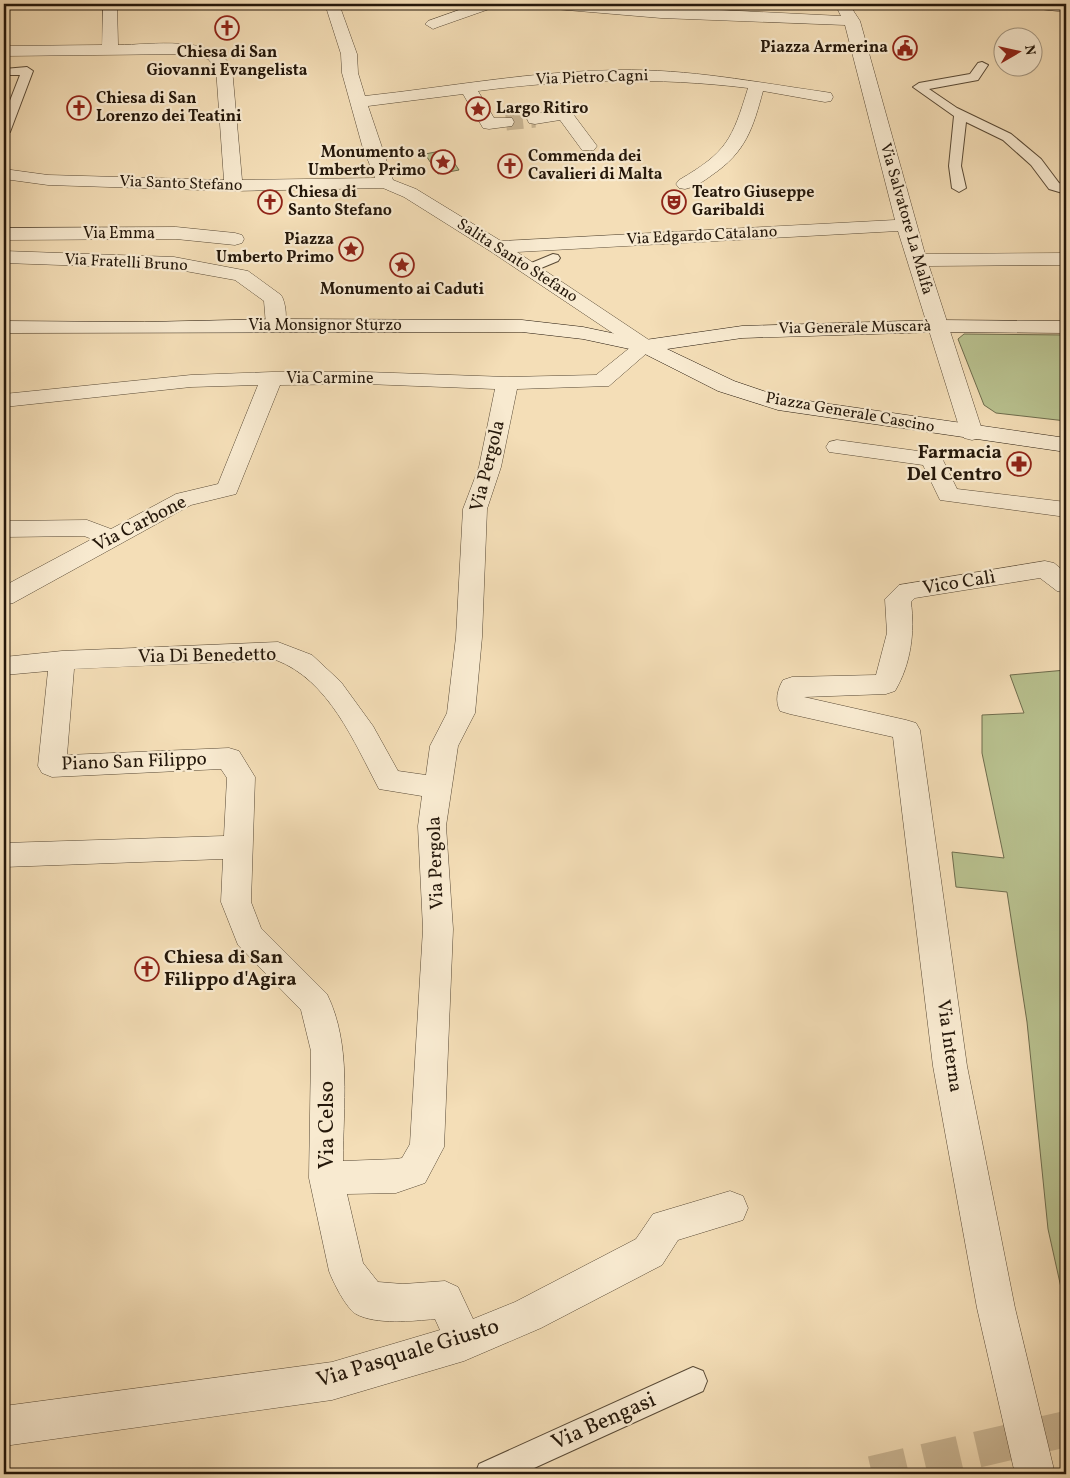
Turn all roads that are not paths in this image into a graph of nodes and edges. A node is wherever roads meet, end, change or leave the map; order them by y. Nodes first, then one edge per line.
1 (110, 4) edge
2 (332, 4) edge
3 (490, 4) edge
4 (543, 4) edge
5 (842, 4) edge
6 (1030, 4) edge
7 (1066, 8) edge
8 (852, 21) junction
9 (433, 24) dead end
10 (110, 49) junction
11 (4, 51) edge
12 (982, 65) dead end
13 (4, 72) edge
14 (757, 85) junction
15 (468, 88) junction
16 (825, 97) dead end
17 (359, 102) junction
18 (960, 115) junction
19 (535, 119) tunnel mouth
20 (506, 122) tunnel mouth
21 (4, 132) edge
22 (588, 146) dead end
23 (6, 175) edge
24 (385, 183) junction
25 (685, 184) dead end
26 (234, 186) junction
27 (959, 188) dead end
28 (1066, 190) edge
29 (906, 225) junction
30 (4, 234) edge
31 (234, 239) dead end
32 (497, 247) junction
33 (562, 251) junction
34 (4, 257) edge
35 (1066, 259) edge
36 (917, 260) junction
37 (529, 268) junction
38 (276, 325) junction
39 (937, 326) junction
40 (4, 327) edge
41 (1066, 327) edge
42 (645, 346) junction
43 (272, 378) junction
44 (507, 383) junction
45 (4, 400) edge
46 (972, 433) junction
47 (1066, 445) edge
48 (837, 447) dead end
49 (1066, 510) edge
50 (4, 529) edge
51 (113, 538) junction
52 (1066, 585) edge
53 (4, 597) edge
54 (62, 660) junction
55 (4, 666) edge
56 (790, 704) joint
57 (437, 787) junction
58 (239, 848) junction
59 (4, 855) edge
60 (326, 1178) junction
61 (730, 1208) dead end
62 (464, 1342) junction
63 (693, 1381) dead end
64 (4, 1426) edge
65 (489, 1474) edge
66 (1035, 1474) edge

1 - 10 street
2 - 17 street
3 - 9 street
4 - 8 street
5 - 8 street, Via Salvatore La Malfa
6 - 7 street
8 - 29 street, Via Salvatore La Malfa
10 - 11 street
10 - 26 street
12 - 18 lane
13 - 21 lane
14 - 15 street, Via Pietro Cagni
14 - 16 street, Via Pietro Cagni
14 - 25 street
15 - 17 street, Via Pietro Cagni
15 - 20 street
17 - 24 street
18 - 27 lane
18 - 28 lane
19 - 22 street
23 - 26 street, Via Santo Stefano
24 - 26 street, Via Santo Stefano
24 - 32 street, Salita Santo Stefano
29 - 33 street, Via Edgardo Catalano
29 - 36 street, Via Salvatore La Malfa
30 - 31 street, Via Emma
32 - 33 street, Via Edgardo Catalano
32 - 37 street, Salita Santo Stefano
33 - 37 lane
34 - 38 street, Via Fratelli Bruno
35 - 36 street
36 - 39 street, Via Salvatore La Malfa
37 - 42 street, Salita Santo Stefano
38 - 40 street, Via Monsignor Sturzo
38 - 42 street, Via Monsignor Sturzo
39 - 41 street, Via Generale Muscarà
39 - 42 street, Via Generale Muscarà
39 - 46 street, Via Salvatore La Malfa
42 - 44 street, Via Carmine
42 - 46 street, Piazza Generale Cascino
43 - 44 street, Via Carmine
43 - 45 street, Via Carmine
43 - 51 street, Via Carbone
44 - 57 street, Via Pergola
46 - 47 street, Piazza Generale Cascino
48 - 49 street
50 - 51 street
51 - 53 street, Via Carbone
52 - 56 street, Vico Calì
54 - 55 street, Via Di Benedetto
54 - 57 street, Via Di Benedetto
54 - 58 street, Piano San Filippo
56 - 66 street, Via Interna
57 - 60 street, Via Pergola
58 - 59 street
58 - 60 street, Via Celso
60 - 62 street, Via Celso
61 - 62 street, Via Pasquale Giusto
62 - 64 street, Via Pasquale Giusto
63 - 65 lane, Via Bengasi

